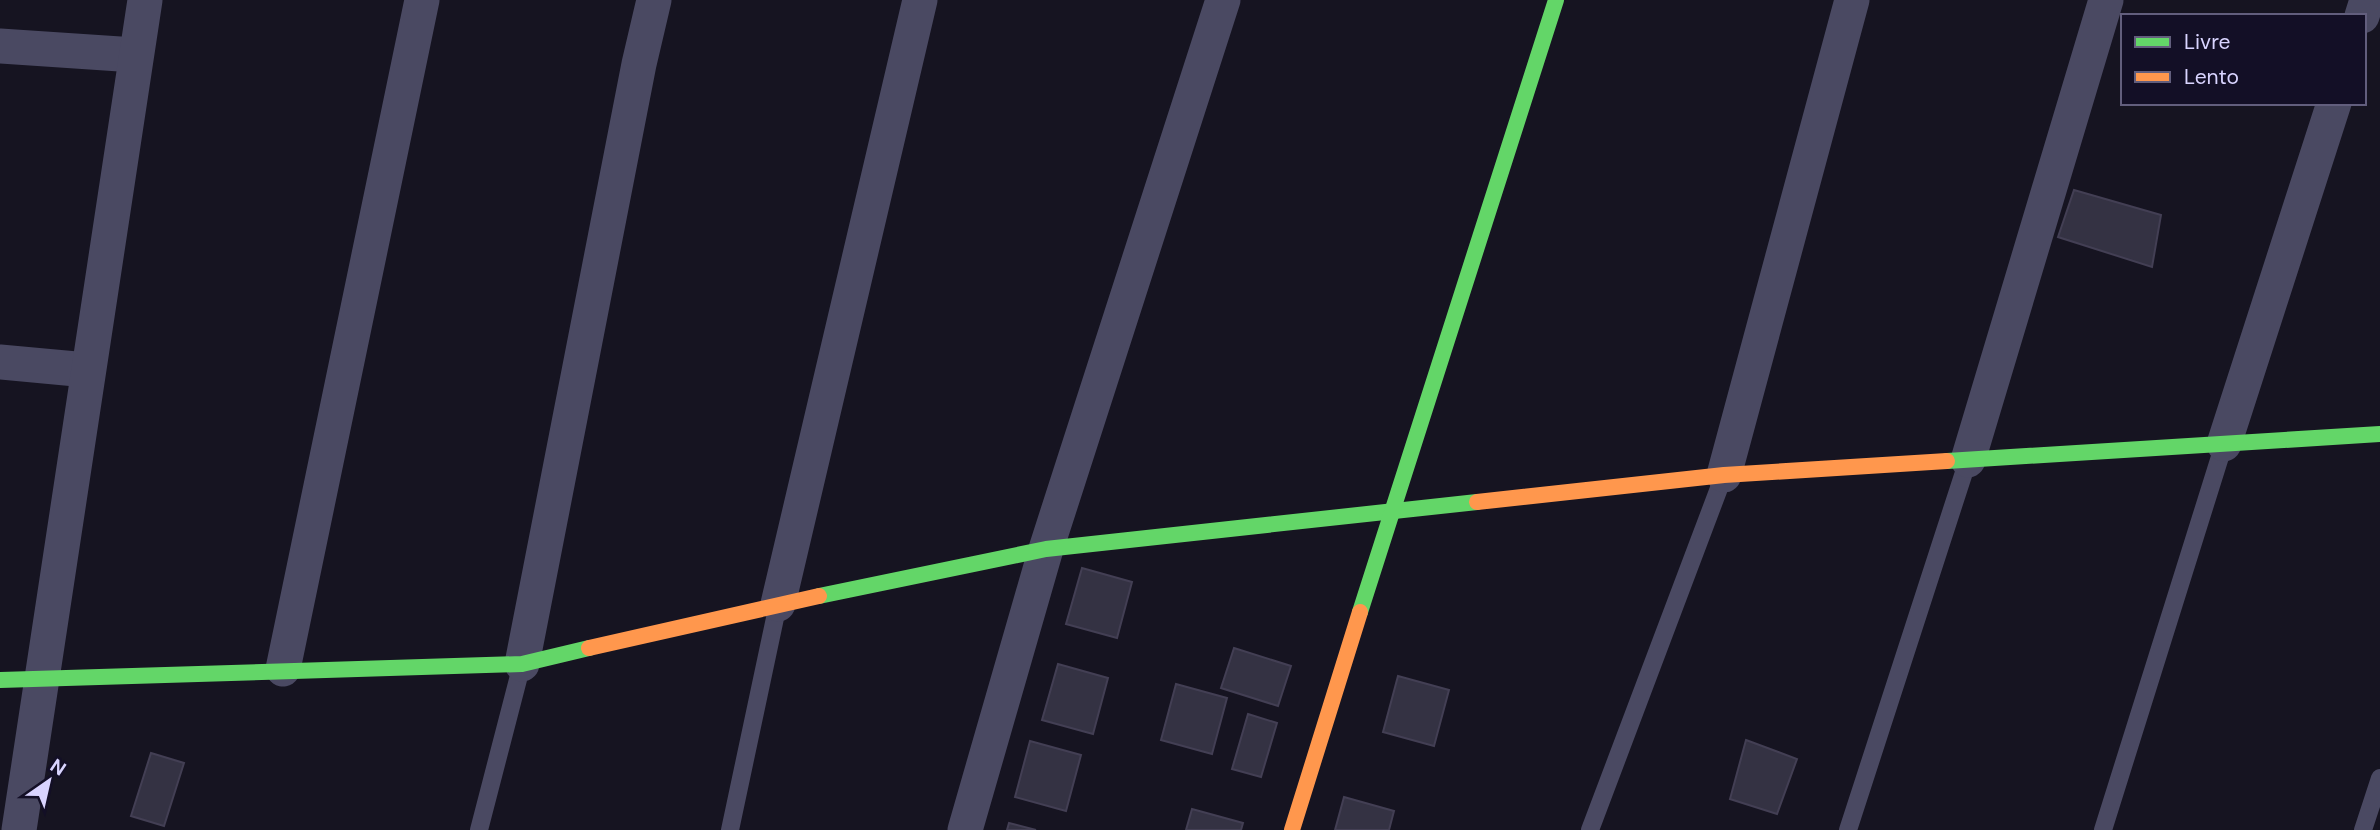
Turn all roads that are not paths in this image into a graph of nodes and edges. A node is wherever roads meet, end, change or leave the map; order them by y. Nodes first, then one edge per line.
1 (145, 0) edge
2 (422, 0) edge
3 (654, 0) edge
4 (920, 0) edge
5 (1223, 0) edge
6 (1556, 0) edge
7 (1852, 0) edge
8 (2106, 0) edge
9 (0, 46) edge
10 (135, 55) junction
11 (2333, 105) edge
12 (0, 362) edge
13 (87, 370) junction
14 (2380, 434) edge
15 (2224, 444) junction
16 (1968, 460) junction
17 (1724, 475) junction
18 (1391, 511) junction
19 (1046, 549) junction
20 (778, 604) junction
21 (522, 664) junction
22 (283, 669) junction
23 (0, 680) edge
24 (42, 681) junction
25 (2380, 778) edge
26 (19, 830) edge
27 (479, 830) edge
28 (730, 830) edge
29 (965, 830) edge
30 (1292, 830) edge
31 (1590, 830) edge
32 (1848, 830) edge
33 (2103, 830) edge
34 (2363, 830) edge

1 - 10 street
2 - 22 street
3 - 21 street
4 - 20 street
5 - 19 street
6 - 18 street
7 - 17 street
8 - 16 street
9 - 10 street
10 - 13 street
11 - 15 street
12 - 13 street
13 - 24 street
14 - 15 street
15 - 16 street
15 - 33 lane
16 - 17 street
16 - 32 lane
17 - 18 street
17 - 31 lane
18 - 19 street
18 - 30 street
19 - 20 street
19 - 29 street
20 - 21 street
20 - 28 lane
21 - 22 street
21 - 27 lane
22 - 24 street
23 - 24 street
24 - 26 street
25 - 34 lane

